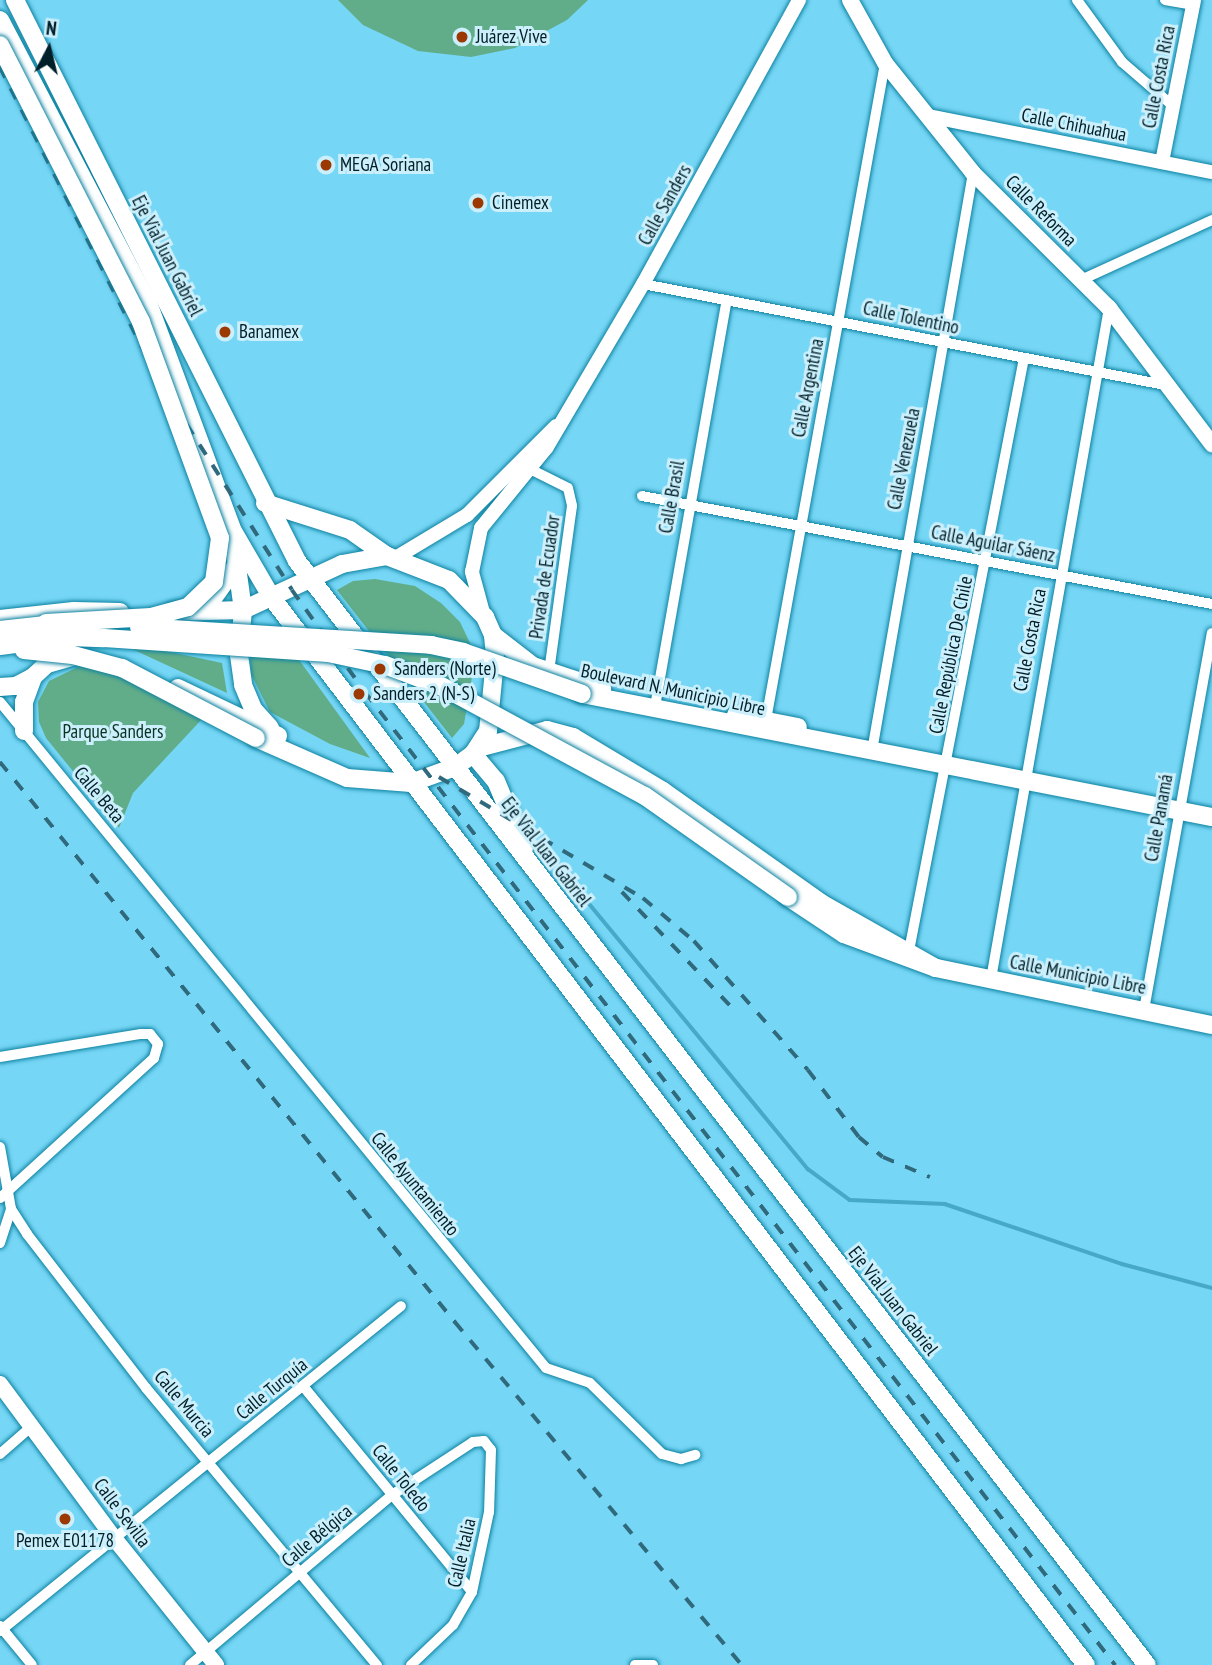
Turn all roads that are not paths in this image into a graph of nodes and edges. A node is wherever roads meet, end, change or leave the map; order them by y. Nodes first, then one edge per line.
1 (15, 0) edge
2 (799, 0) edge
3 (850, 0) edge
4 (1077, 0) edge
5 (1165, 0) edge
6 (1194, 2) edge
7 (0, 20) edge
8 (0, 45) edge
9 (885, 64) junction
10 (1173, 106) junction
11 (928, 116) junction
12 (1162, 162) junction
13 (1212, 172) edge
14 (973, 173) junction
15 (1212, 220) edge
16 (1081, 280) junction
17 (643, 284) junction
18 (727, 300) junction
19 (1109, 308) junction
20 (839, 321) junction
21 (943, 343) junction
22 (1024, 358) junction
23 (1099, 372) junction
24 (1172, 387) junction
25 (557, 425) junction
26 (1212, 444) edge
27 (530, 469) junction
28 (642, 496) dead end
29 (265, 503) junction
30 (688, 505) junction
31 (800, 525) junction
32 (233, 531) junction
33 (906, 545) junction
34 (392, 557) junction
35 (986, 561) junction
36 (236, 566) junction
37 (1062, 575) junction
38 (311, 579) junction
39 (272, 598) junction
40 (1212, 604) edge
41 (243, 610) junction
42 (204, 611) junction
43 (485, 617) junction
44 (0, 619) edge
45 (46, 623) junction
46 (0, 630) edge
47 (1212, 632) edge
48 (493, 635) junction
49 (0, 648) edge
50 (550, 672) junction
51 (33, 677) junction
52 (0, 687) edge
53 (656, 701) junction
54 (0, 702) edge
55 (766, 720) junction
56 (24, 731) junction
57 (284, 739) junction
58 (866, 750) junction
59 (476, 751) junction
60 (948, 765) junction
61 (455, 767) junction
62 (366, 778) junction
63 (1023, 778) junction
64 (411, 783) junction
65 (1178, 810) junction
66 (1212, 817) edge
67 (527, 861) junction
68 (143, 878) joint
69 (909, 955) junction
70 (991, 979) junction
71 (1144, 1010) junction
72 (1212, 1025) edge
73 (0, 1057) edge
74 (0, 1147) edge
75 (4, 1196) edge
76 (11, 1209) junction
77 (0, 1243) edge
78 (401, 1306) dead end
79 (0, 1384) edge
80 (303, 1386) junction
81 (31, 1427) junction
82 (473, 1442) joint
83 (0, 1454) edge
84 (695, 1455) dead end
85 (209, 1462) junction
86 (393, 1495) junction
87 (114, 1538) junction
88 (301, 1572) junction
89 (472, 1592) junction
90 (1, 1628) edge
91 (211, 1659) edge
92 (32, 1665) edge
93 (190, 1665) edge
94 (377, 1665) edge
95 (411, 1665) edge
96 (635, 1665) edge
97 (653, 1665) edge
98 (1086, 1665) edge
99 (1147, 1665) edge

1 - 29 main road, Eje Vial Juan Gabriel
2 - 17 street, Calle Sanders
3 - 9 main road, Calle Reforma
4 - 10 street
5 - 6 street
6 - 10 street, Calle Costa Rica
7 - 32 main road, Eje Vial Juan Gabriel
8 - 45 main road, bridge
9 - 11 main road, Calle Reforma
9 - 20 street, Calle Argentina
10 - 12 street, Calle Costa Rica
11 - 12 street, Calle Chihuahua
11 - 14 main road, Calle Reforma
12 - 13 street, Calle Chihuahua
14 - 16 main road, Calle Reforma
14 - 21 street, Calle Venezuela
15 - 16 street
16 - 19 main road, Calle Reforma
17 - 18 street, Calle Tolentino
17 - 25 street, Calle Sanders
18 - 20 street, Calle Tolentino
18 - 30 street, Calle Brasil
19 - 23 street, Calle Costa Rica
19 - 24 main road, Calle Reforma
20 - 21 street, Calle Tolentino
20 - 31 street, Calle Argentina
21 - 22 street, Calle Tolentino
21 - 33 street, Calle Venezuela
22 - 23 street, Calle Tolentino
22 - 35 street, Calle República De Chile
23 - 24 street, Calle Tolentino
23 - 37 street, Calle Costa Rica
24 - 26 main road, Calle Reforma
25 - 27 street, Calle Sanders
25 - 34 street, Calle Sanders
27 - 43 street, Calle Sanders
27 - 50 street, Privada de Ecuador
28 - 30 street, Calle Aguilar Sáenz
29 - 34 main road
29 - 38 main road, Eje Vial Juan Gabriel
30 - 31 street, Calle Aguilar Sáenz
30 - 53 street, Calle Brasil
31 - 33 street, Calle Aguilar Sáenz
31 - 55 street, Calle Argentina
32 - 36 main road
32 - 39 main road, Eje Vial Juan Gabriel
33 - 35 street, Calle Aguilar Sáenz
33 - 58 street, Calle Venezuela
34 - 38 main road
34 - 43 main road
35 - 37 street, Calle Aguilar Sáenz
35 - 60 street, Calle República De Chile
36 - 41 main road
36 - 42 main road
37 - 40 street, Calle Aguilar Sáenz
37 - 63 street, Calle Costa Rica
38 - 39 main road
38 - 61 main road, Eje Vial Juan Gabriel
39 - 41 main road
39 - 64 main road, Eje Vial Juan Gabriel
41 - 42 main road
41 - 57 main road
42 - 44 main road
43 - 48 main road
45 - 46 main road, Boulevard N. Municipio Libre, bridge
45 - 58 main road, Boulevard N. Municipio Libre, bridge
47 - 65 street, Calle Panamá
48 - 50 main road
48 - 59 main road
49 - 62 main road, bridge
49 - 69 main road, bridge
50 - 53 main road
51 - 52 main road
51 - 56 main road
51 - 57 main road
53 - 55 main road
54 - 56 street, Calle Beta
55 - 58 main road
56 - 68 street, Calle Beta
57 - 62 main road
58 - 60 main road, Boulevard N. Municipio Libre
59 - 61 main road
59 - 67 main road
59 - 69 main road
60 - 63 main road, Boulevard N. Municipio Libre
60 - 69 street, Calle República De Chile
61 - 64 main road
61 - 67 main road, Eje Vial Juan Gabriel
62 - 64 main road
63 - 65 main road, Boulevard N. Municipio Libre
63 - 70 street, Calle Costa Rica
64 - 98 main road, Eje Vial Juan Gabriel
65 - 66 main road, Boulevard N. Municipio Libre
65 - 71 street, Calle Panamá
67 - 99 main road, Eje Vial Juan Gabriel
68 - 84 street, Calle Ayuntamiento
69 - 70 main road, Calle Municipio Libre
70 - 71 main road, Calle Municipio Libre
71 - 72 main road, Calle Municipio Libre
73 - 75 street
74 - 75 street, Calle Murcia
75 - 76 street, Calle Murcia
76 - 77 street
76 - 85 street, Calle Murcia
78 - 80 street, Calle Turquía
79 - 81 main road, Calle Sevilla
80 - 85 street, Calle Turquía
80 - 86 street, Calle Toledo
81 - 83 street
81 - 87 main road, Calle Sevilla
82 - 86 street, Calle Bélgica
82 - 89 street, Calle Italia
85 - 87 street, Calle Turquía
85 - 88 street, Calle Murcia
86 - 88 street, Calle Bélgica
86 - 89 street, Calle Toledo
87 - 90 street, Calle Turquía
87 - 91 main road, Calle Sevilla
88 - 91 street, Calle Bélgica
88 - 94 street, Calle Murcia
89 - 95 street, Calle Italia
90 - 92 street
91 - 93 street, Calle Bélgica
96 - 97 street

